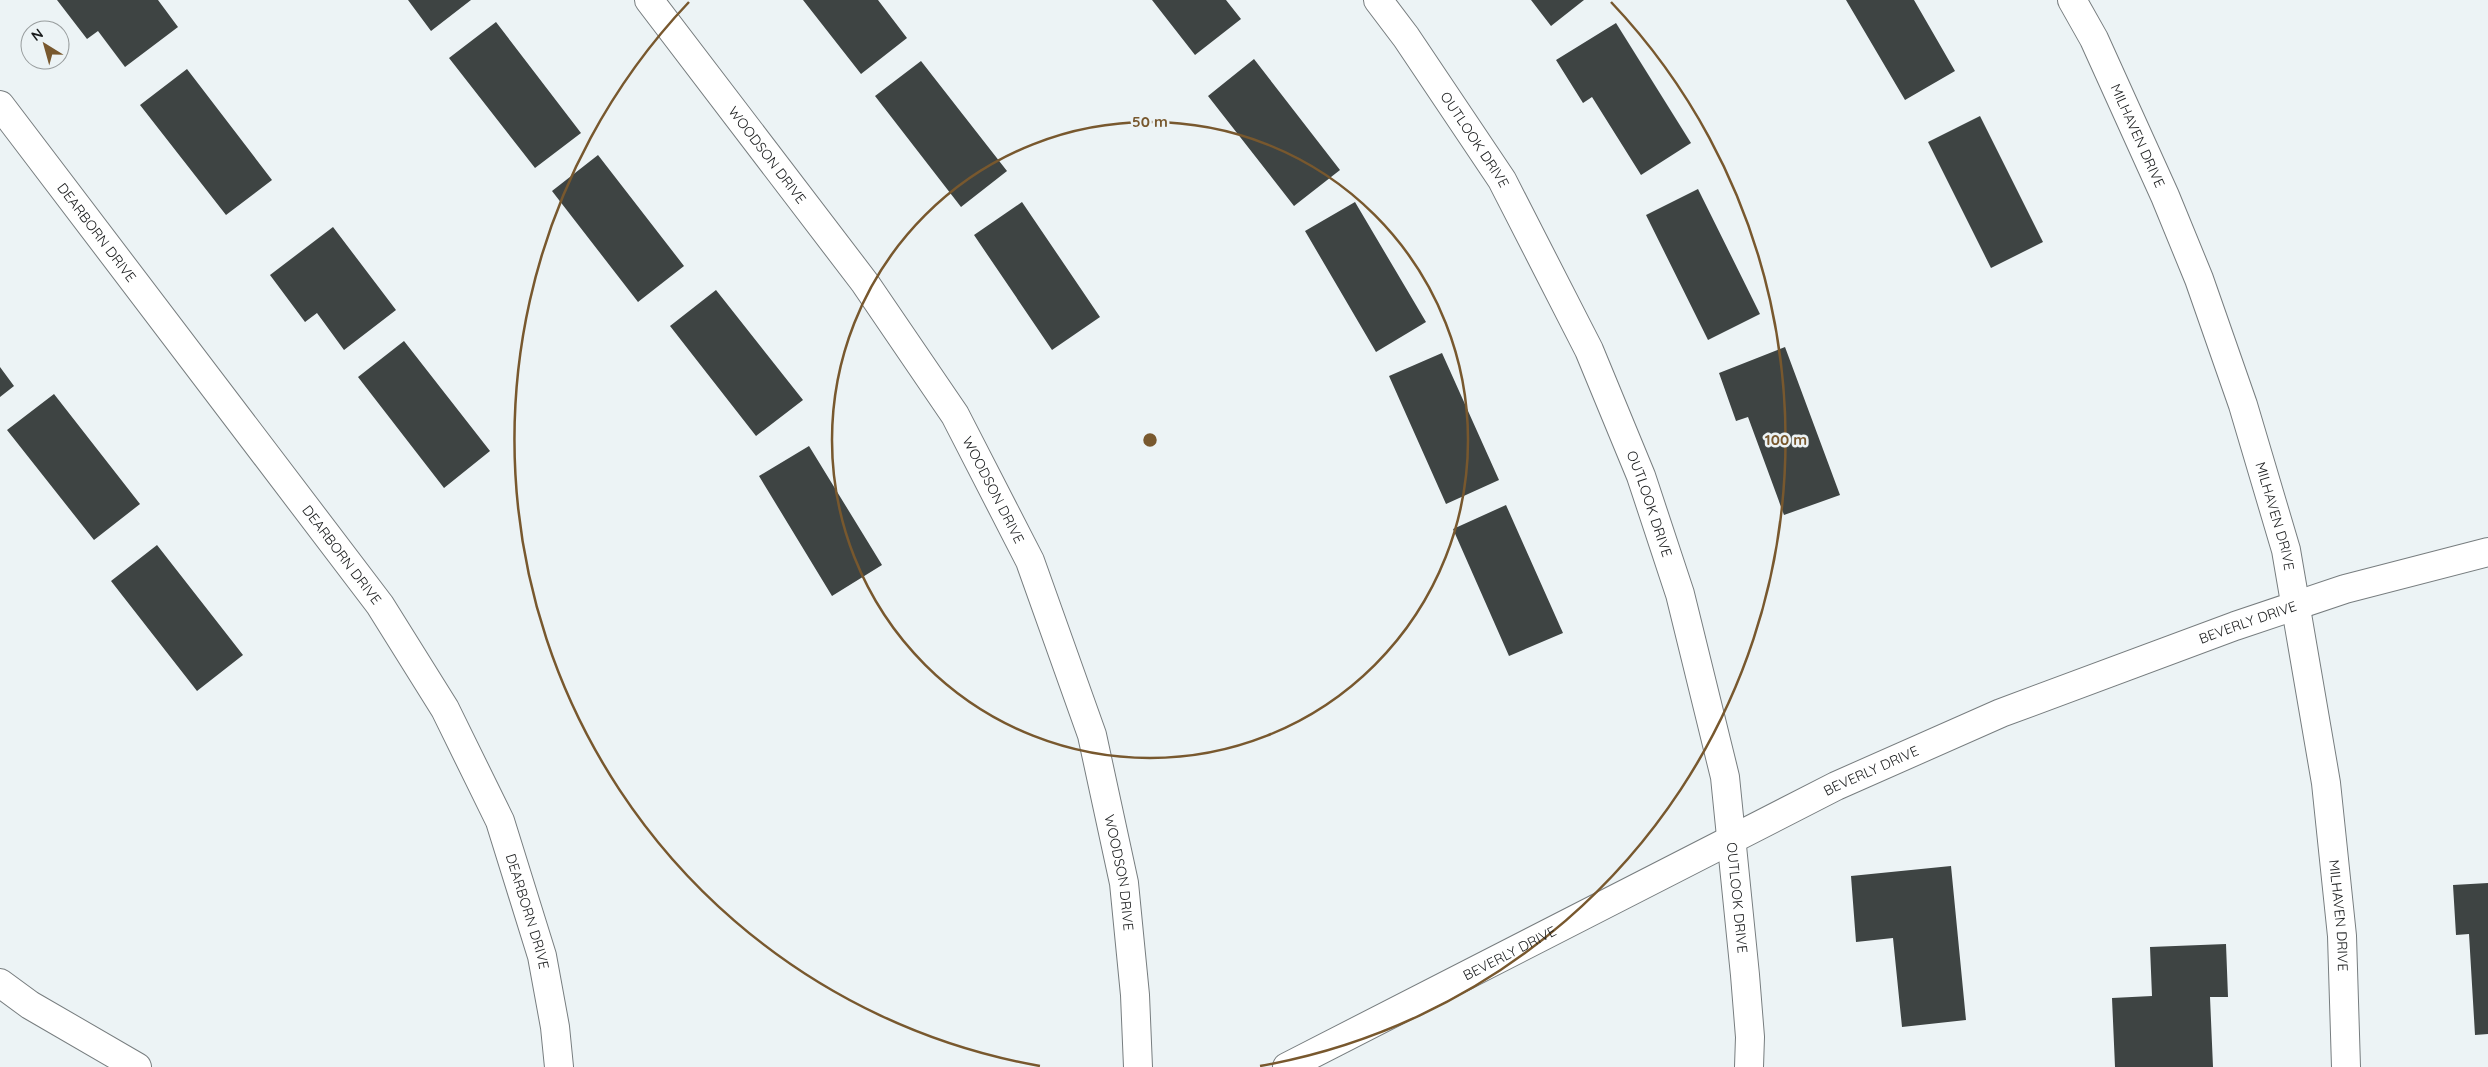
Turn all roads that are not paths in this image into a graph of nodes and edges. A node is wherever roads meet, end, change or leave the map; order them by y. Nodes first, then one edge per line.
1 (649, 0) edge
2 (1378, 0) edge
3 (2072, 0) edge
4 (0, 105) edge
5 (2488, 552) edge
6 (2295, 606) junction
7 (1731, 839) junction
8 (0, 983) edge
9 (137, 1067) edge
10 (559, 1067) edge
11 (1138, 1067) edge
12 (1286, 1067) edge
13 (1749, 1067) edge
14 (2346, 1067) edge

1 - 11 street, WOODSON DRIVE
2 - 7 street, OUTLOOK DRIVE
3 - 6 street, MILHAVEN DRIVE
4 - 10 street, DEARBORN DRIVE
5 - 6 street, BEVERLY DRIVE
6 - 7 street, BEVERLY DRIVE
6 - 14 street, MILHAVEN DRIVE
7 - 12 street, BEVERLY DRIVE
7 - 13 street, OUTLOOK DRIVE
8 - 9 street

